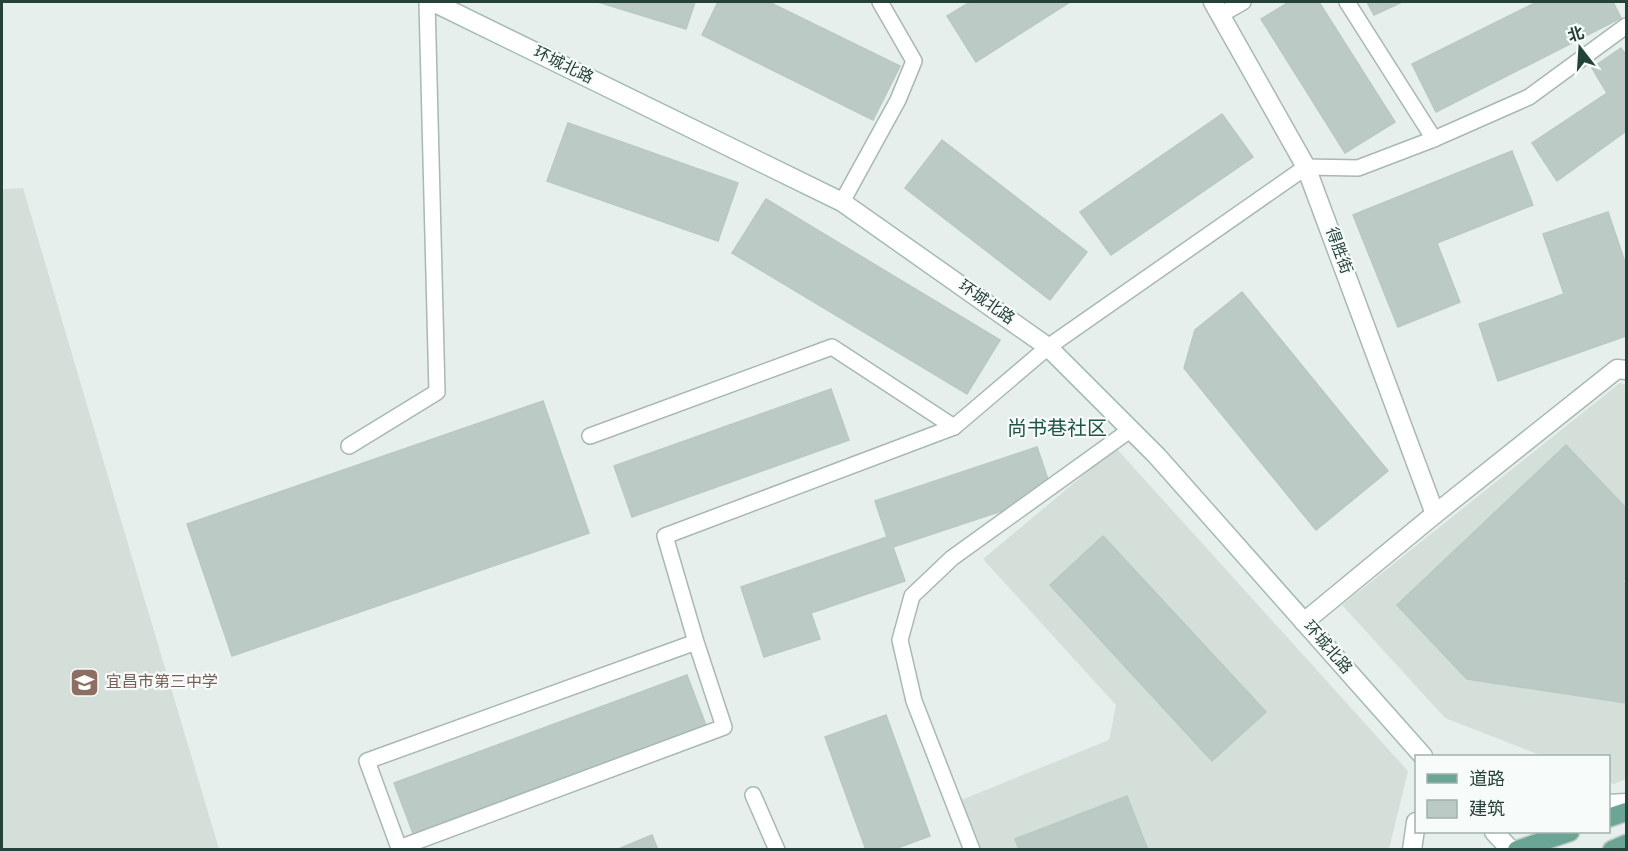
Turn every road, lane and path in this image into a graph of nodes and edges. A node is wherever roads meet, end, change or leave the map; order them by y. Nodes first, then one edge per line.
1 (427, 2) edge
2 (433, 2) edge
3 (880, 2) edge
4 (1243, 2) edge
5 (1347, 2) edge
6 (1217, 8) edge
7 (1626, 26) edge
8 (1434, 139) junction
9 (1306, 167) junction
10 (842, 202) junction
11 (1048, 347) junction
12 (1626, 370) edge
13 (954, 427) junction
14 (1130, 430) junction
15 (590, 436) dead end
16 (349, 446) dead end
17 (1435, 514) junction
18 (1304, 622) junction
19 (696, 642) junction
20 (1422, 755) edge
21 (753, 795) dead end
22 (1626, 803) edge
23 (1610, 804) edge
24 (1626, 812) edge
25 (1610, 818) edge
26 (1415, 829) edge
27 (1496, 833) edge
28 (1564, 833) edge
29 (1626, 844) edge
30 (777, 849) edge
31 (972, 849) edge
32 (1412, 849) edge
33 (1511, 849) edge
34 (1517, 849) edge
35 (1612, 849) edge

1 - 16 lane
2 - 10 main road, 环城北路
3 - 10 lane
4 - 6 lane
5 - 8 lane
6 - 9 main road, 得胜街
7 - 8 lane
8 - 9 lane
9 - 11 lane
9 - 17 main road, 得胜街
10 - 11 main road, 环城北路
11 - 13 lane
11 - 14 main road, 环城北路
12 - 17 main road
13 - 15 lane
13 - 19 lane
14 - 18 main road, 环城北路
14 - 31 lane
17 - 18 main road
18 - 20 main road, 环城北路
19 - 19 lane
21 - 30 lane
22 - 23 main road
24 - 25 main road
26 - 32 main road
27 - 33 main road
28 - 34 main road
29 - 35 main road

